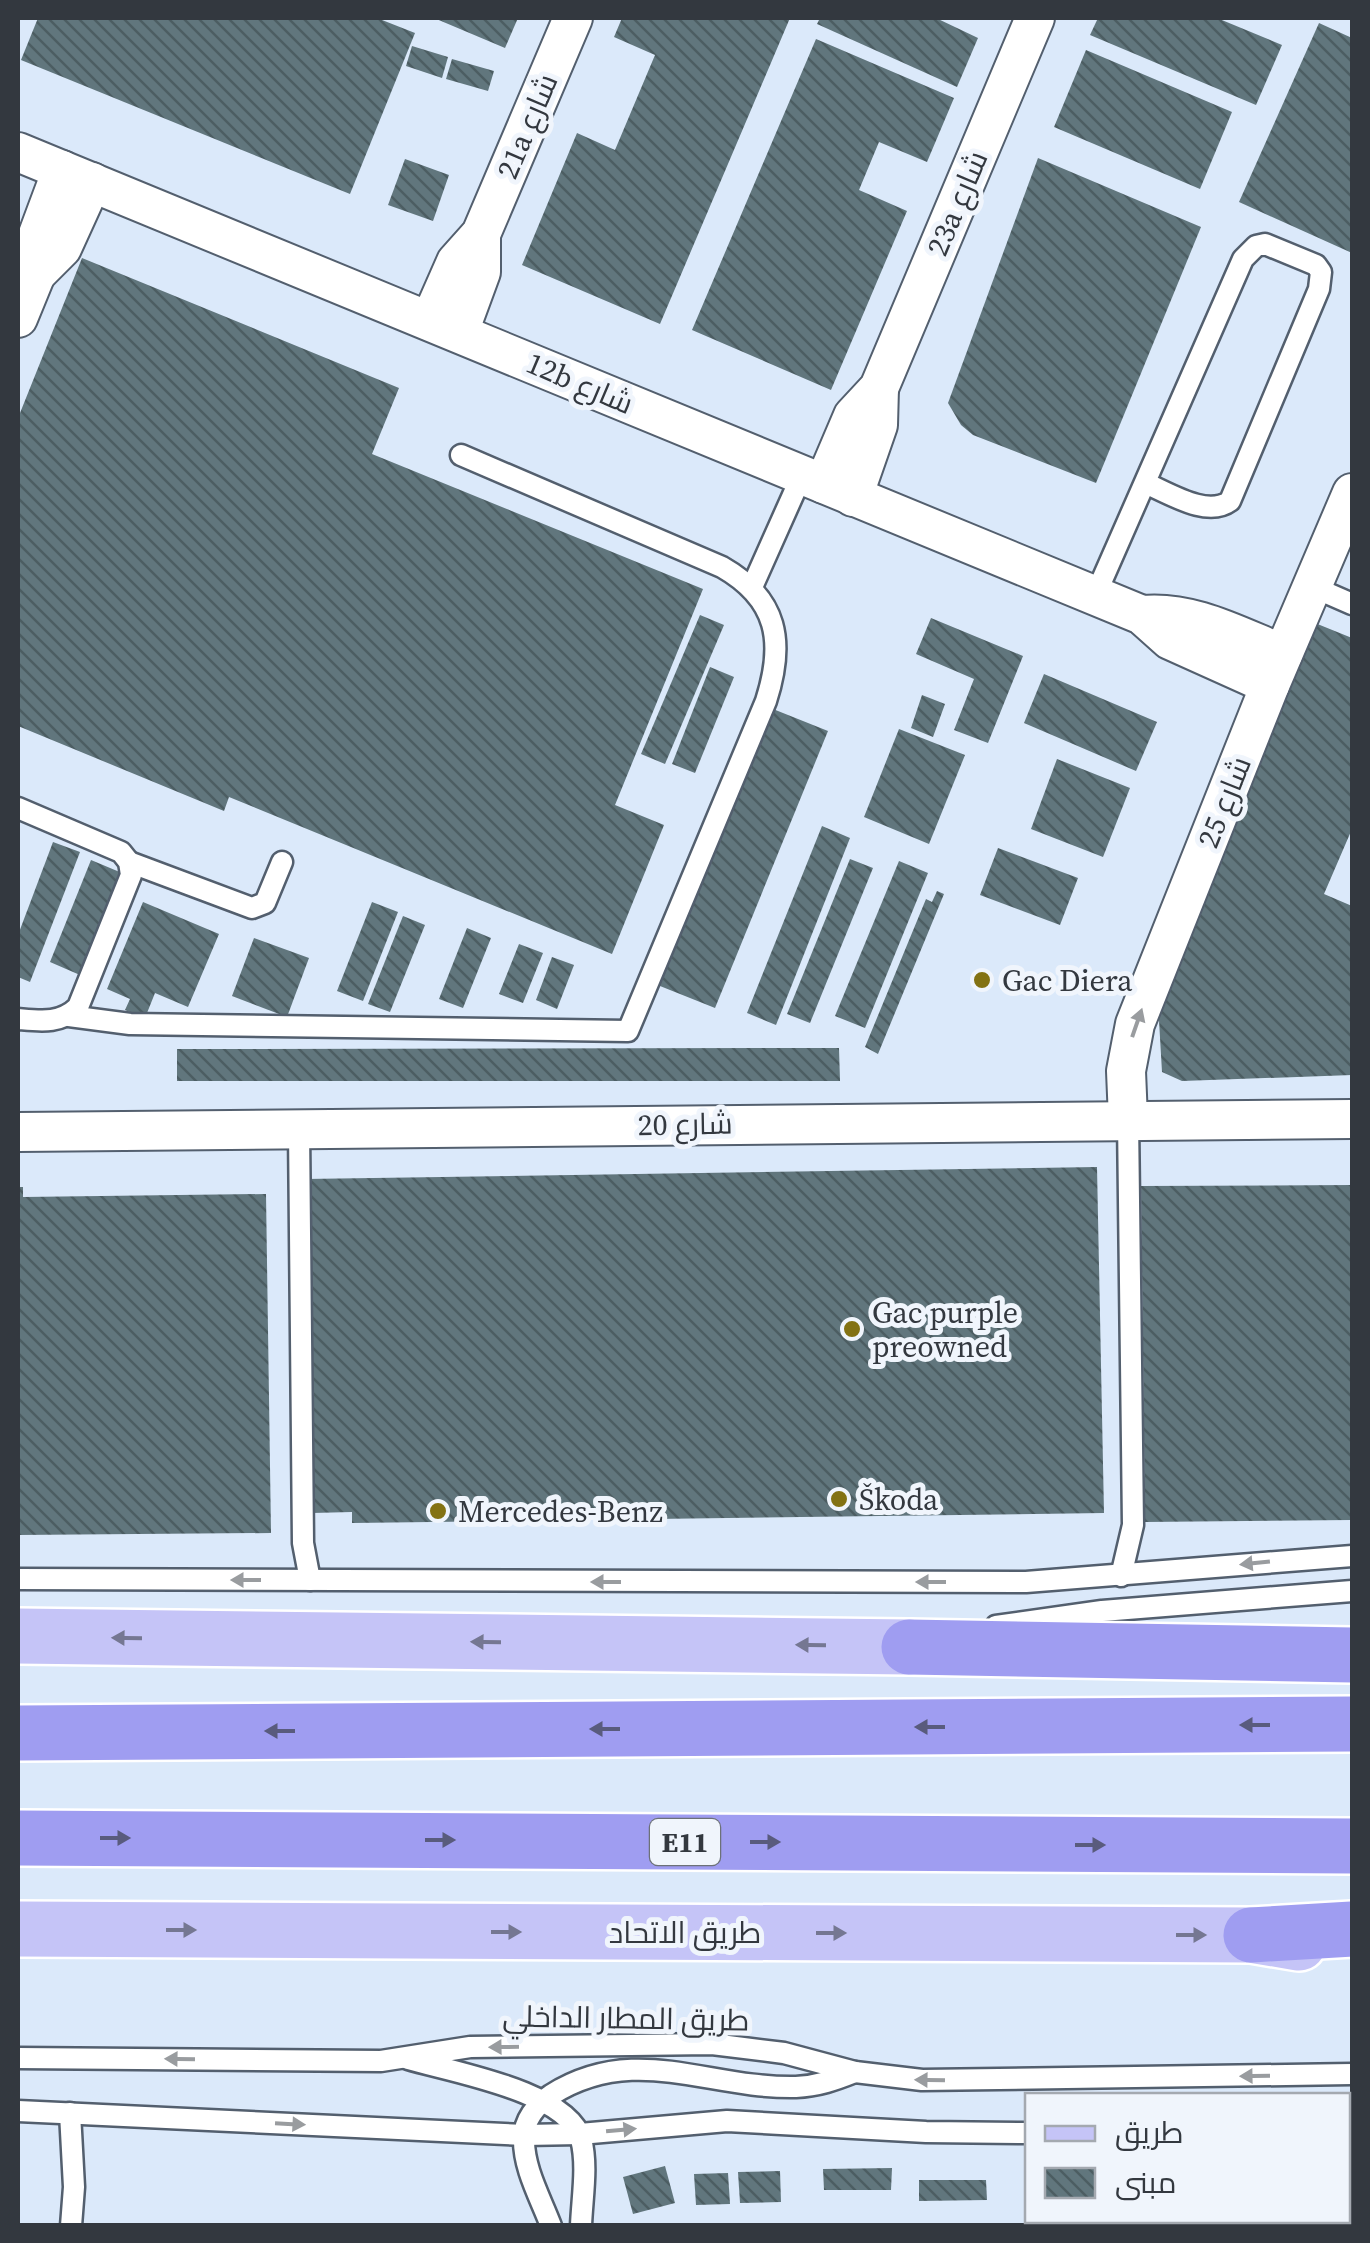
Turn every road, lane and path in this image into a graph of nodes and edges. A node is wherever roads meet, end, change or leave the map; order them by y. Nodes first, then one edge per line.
1 (573, 18) edge
2 (1036, 18) edge
3 (18, 152) edge
4 (77, 176) junction
5 (18, 318) edge
6 (444, 326) junction
7 (462, 455) dead end
8 (1145, 484) junction
9 (826, 485) junction
10 (1352, 494) edge
11 (752, 587) junction
12 (1313, 587) junction
13 (1095, 596) junction
14 (1352, 604) edge
15 (1277, 670) junction
16 (18, 808) edge
17 (129, 862) junction
18 (282, 862) dead end
19 (69, 1016) junction
20 (18, 1020) edge
21 (1128, 1119) junction
22 (1352, 1119) edge
23 (299, 1129) junction
24 (18, 1132) edge
25 (1352, 1556) edge
26 (1121, 1576) junction
27 (18, 1579) edge
28 (310, 1580) junction
29 (1352, 1591) edge
30 (18, 1636) edge
31 (909, 1646) junction
32 (1352, 1655) edge
33 (1352, 1724) edge
34 (18, 1733) edge
35 (18, 1838) edge
36 (1352, 1846) edge
37 (33, 1929) edge
38 (1352, 1929) edge
39 (1252, 1936) junction
40 (1352, 1948) edge
41 (18, 2058) edge
42 (404, 2058) junction
43 (855, 2072) junction
44 (1352, 2074) edge
45 (542, 2101) junction
46 (18, 2111) edge
47 (70, 2113) junction
48 (1025, 2132) edge
49 (580, 2134) junction
50 (524, 2136) junction
51 (70, 2226) edge
52 (551, 2226) edge
53 (581, 2226) edge

1 - 6 street, 21a شارع
2 - 9 street, 23a شارع
3 - 4 street, 12b شارع
4 - 5 street
4 - 6 street, 12b شارع
6 - 9 street, 12b شارع
7 - 11 lane
8 - 8 lane
8 - 13 lane
9 - 11 lane
9 - 13 street, 12b شارع
10 - 12 street, شارع 25
11 - 19 lane
12 - 14 lane
12 - 15 street, شارع 25
13 - 15 street, 12b شارع
21 -> 15 street, شارع 25
16 - 17 lane
17 - 18 lane
17 - 19 lane
19 - 20 lane
21 - 22 street, شارع 20
21 - 23 street, شارع 20
21 - 26 lane
23 - 24 street, شارع 20
23 - 28 lane
25 -> 26 lane
26 -> 28 lane
28 -> 27 lane
29 - 31 lane
31 -> 30 main road
31 - 32 highway
33 -> 34 highway
35 -> 36 highway, E11
37 -> 39 main road, طريق الاتحاد
38 - 39 highway
39 - 40 main road, طريق الاتحاد
42 -> 41 lane, طريق المطار الداخلي
43 -> 42 lane, طريق المطار الداخلي
42 - 45 lane
44 -> 43 lane, طريق المطار الداخلي
43 - 45 lane
45 - 49 lane
45 - 50 lane
46 - 47 lane
47 -> 50 lane
47 - 51 lane
49 -> 48 lane
49 - 50 lane
49 - 53 lane
50 - 52 lane

